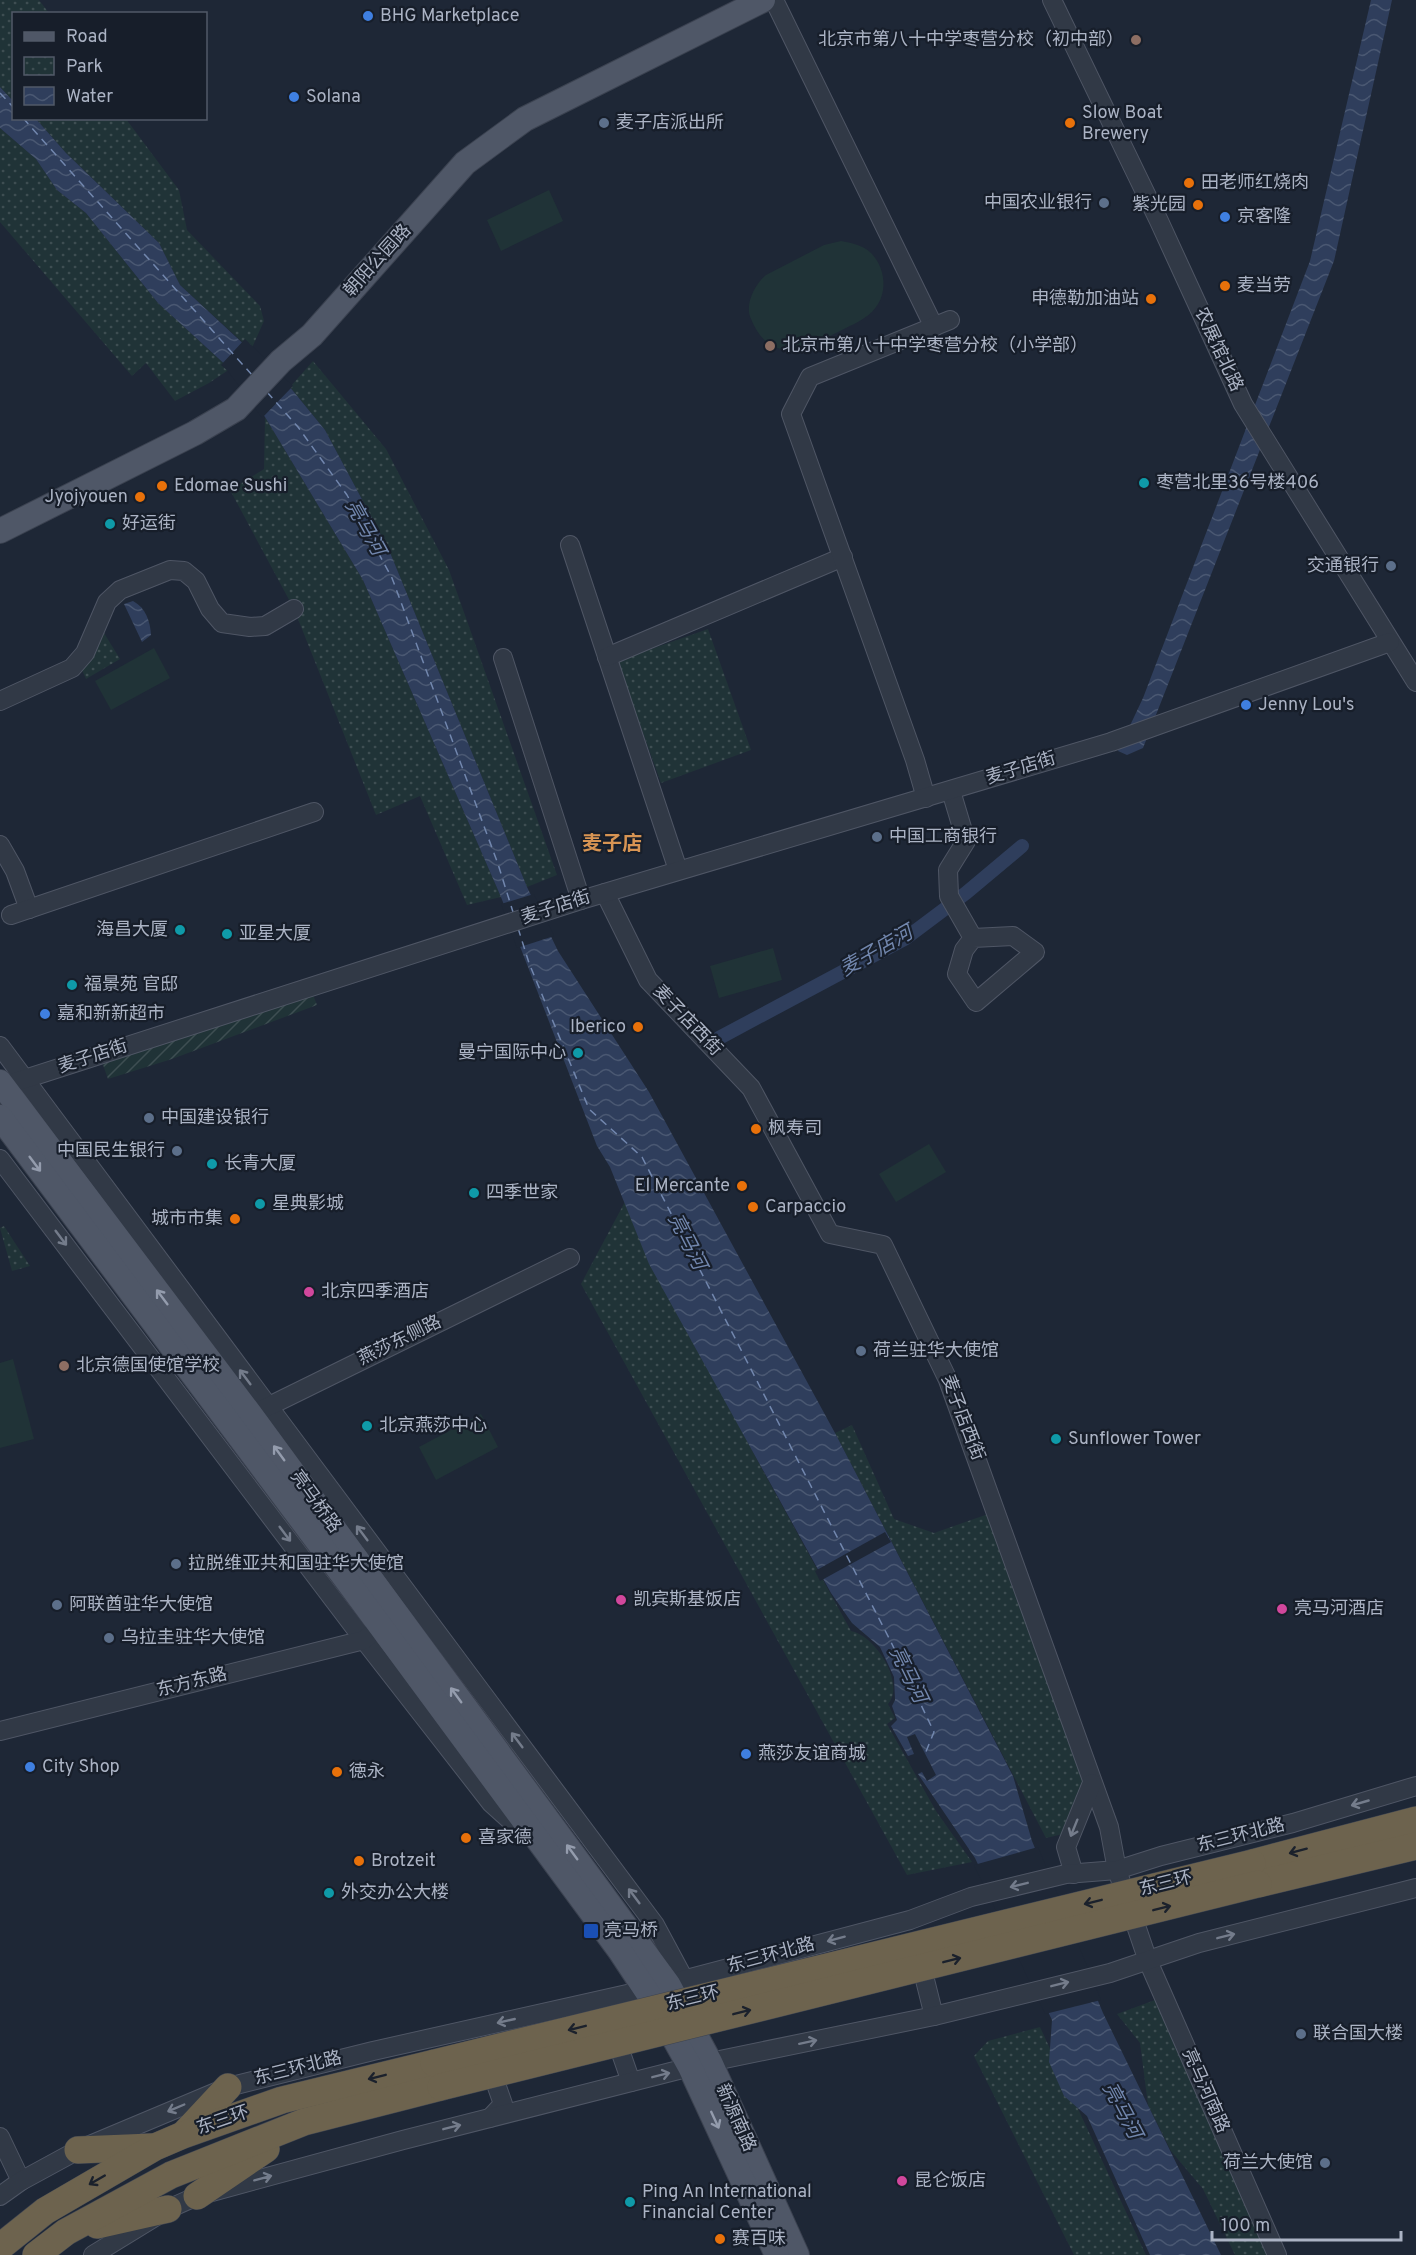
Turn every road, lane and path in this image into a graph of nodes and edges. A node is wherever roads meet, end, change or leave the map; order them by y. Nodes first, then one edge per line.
1 (730, 0) edge
2 (763, 0) edge
3 (774, 0) edge
4 (1052, 0) edge
5 (276, 356) junction
6 (230, 404) junction
7 (0, 516) edge
8 (0, 531) edge
9 (570, 544) dead end
10 (843, 557) junction
11 (294, 609) dead end
12 (1390, 642) junction
13 (607, 657) junction
14 (503, 658) dead end
15 (1409, 658) edge
16 (1416, 682) edge
17 (0, 701) edge
18 (951, 791) junction
19 (926, 798) junction
20 (314, 812) dead end
21 (0, 845) edge
22 (678, 870) junction
23 (605, 893) junction
24 (581, 900) junction
25 (29, 909) junction
26 (11, 915) dead end
27 (973, 938) dead end
28 (0, 1046) edge
29 (6, 1085) edge
30 (0, 1117) edge
31 (0, 1159) edge
32 (570, 1258) dead end
33 (250, 1416) junction
34 (372, 1633) junction
35 (0, 1731) edge
36 (1092, 1783) junction
37 (1416, 1786) edge
38 (1416, 1820) edge
39 (1416, 1846) edge
40 (1117, 1870) junction
41 (1070, 1874) junction
42 (1255, 1874) junction
43 (1416, 1888) edge
44 (910, 1920) junction
45 (1149, 1960) junction
46 (670, 1992) junction
47 (603, 1999) junction
48 (934, 2016) junction
49 (459, 2031) junction
50 (700, 2065) junction
51 (437, 2075) junction
52 (631, 2082) junction
53 (228, 2086) junction
54 (490, 2118) junction
55 (304, 2122) junction
56 (183, 2135) junction
57 (0, 2137) edge
58 (155, 2147) junction
59 (78, 2150) junction
60 (21, 2181) junction
61 (0, 2196) edge
62 (197, 2196) junction
63 (168, 2209) junction
64 (45, 2211) junction
65 (66, 2232) junction
66 (0, 2236) edge
67 (0, 2247) edge
68 (36, 2255) edge
69 (93, 2255) edge
70 (777, 2255) edge
71 (797, 2255) edge
72 (1277, 2255) edge

1 - 5 main road, 朝阳公园路
2 - 5 main road, 朝阳公园路
3 - 10 street
4 - 12 street, 农展馆北路
5 - 6 main road, 朝阳公园路
6 - 7 main road, 朝阳公园路
6 - 8 main road, 朝阳公园路
9 - 13 street
10 - 13 street
10 - 19 street
11 - 17 street
12 - 15 street, 农展馆北路
12 - 18 street, 麦子店街
13 - 22 street
14 - 24 street
15 - 16 street, 农展馆北路
18 - 19 street, 麦子店街
18 - 27 street
19 - 22 street, 麦子店街
20 - 25 street
21 - 25 street
22 - 23 street, 麦子店街
23 - 24 street, 麦子店街
23 - 36 street, 麦子店西街
24 - 29 street, 麦子店街
25 - 26 street
28 - 29 street
33 -> 29 main road, 亮马桥路
30 -> 33 main road, 亮马桥路
31 -> 34 street
32 - 33 street, 燕莎东侧路
33 - 34 main road, 亮马桥路
46 -> 33 main road, 亮马桥路
34 - 35 street, 东方东路
34 - 46 main road, 亮马桥路
36 - 40 street, 麦子店西街
36 -> 41 street
37 -> 40 street, 东三环北路
38 -> 42 highway, 东三环
39 - 42 highway, 东三环
40 - 41 street, 东三环北路
40 - 45 street, 亮马河南路
41 -> 44 street, 东三环北路
42 - 51 highway, 东三环, bridge
45 -> 43 street
44 -> 46 street, 东三环北路
44 - 48 street
48 -> 45 street
45 - 72 street, 亮马河南路
46 - 47 street, 东三环北路
46 - 50 main road
46 - 50 street
47 -> 49 street, 东三环北路
47 - 52 street
50 -> 48 street
49 - 53 street, 东三环北路
49 - 54 street
52 -> 50 street
50 -> 70 main road, 新源南路
50 - 71 main road, 新源南路
51 - 55 highway, 东三环
51 -> 56 highway, 东三环
52 - 54 street
53 - 56 highway
53 -> 59 street, 东三环北路
62 -> 54 street
55 - 62 highway
55 - 65 highway, 东三环
56 - 58 highway, 东三环
57 - 60 street
58 - 59 highway
58 -> 64 highway, 东三环
59 - 60 street, 东三环北路
60 - 61 street, 东三环北路
62 - 63 street
63 - 65 highway
63 - 69 street
64 - 66 highway
64 - 67 highway, 东三环
65 - 68 highway, 东三环

